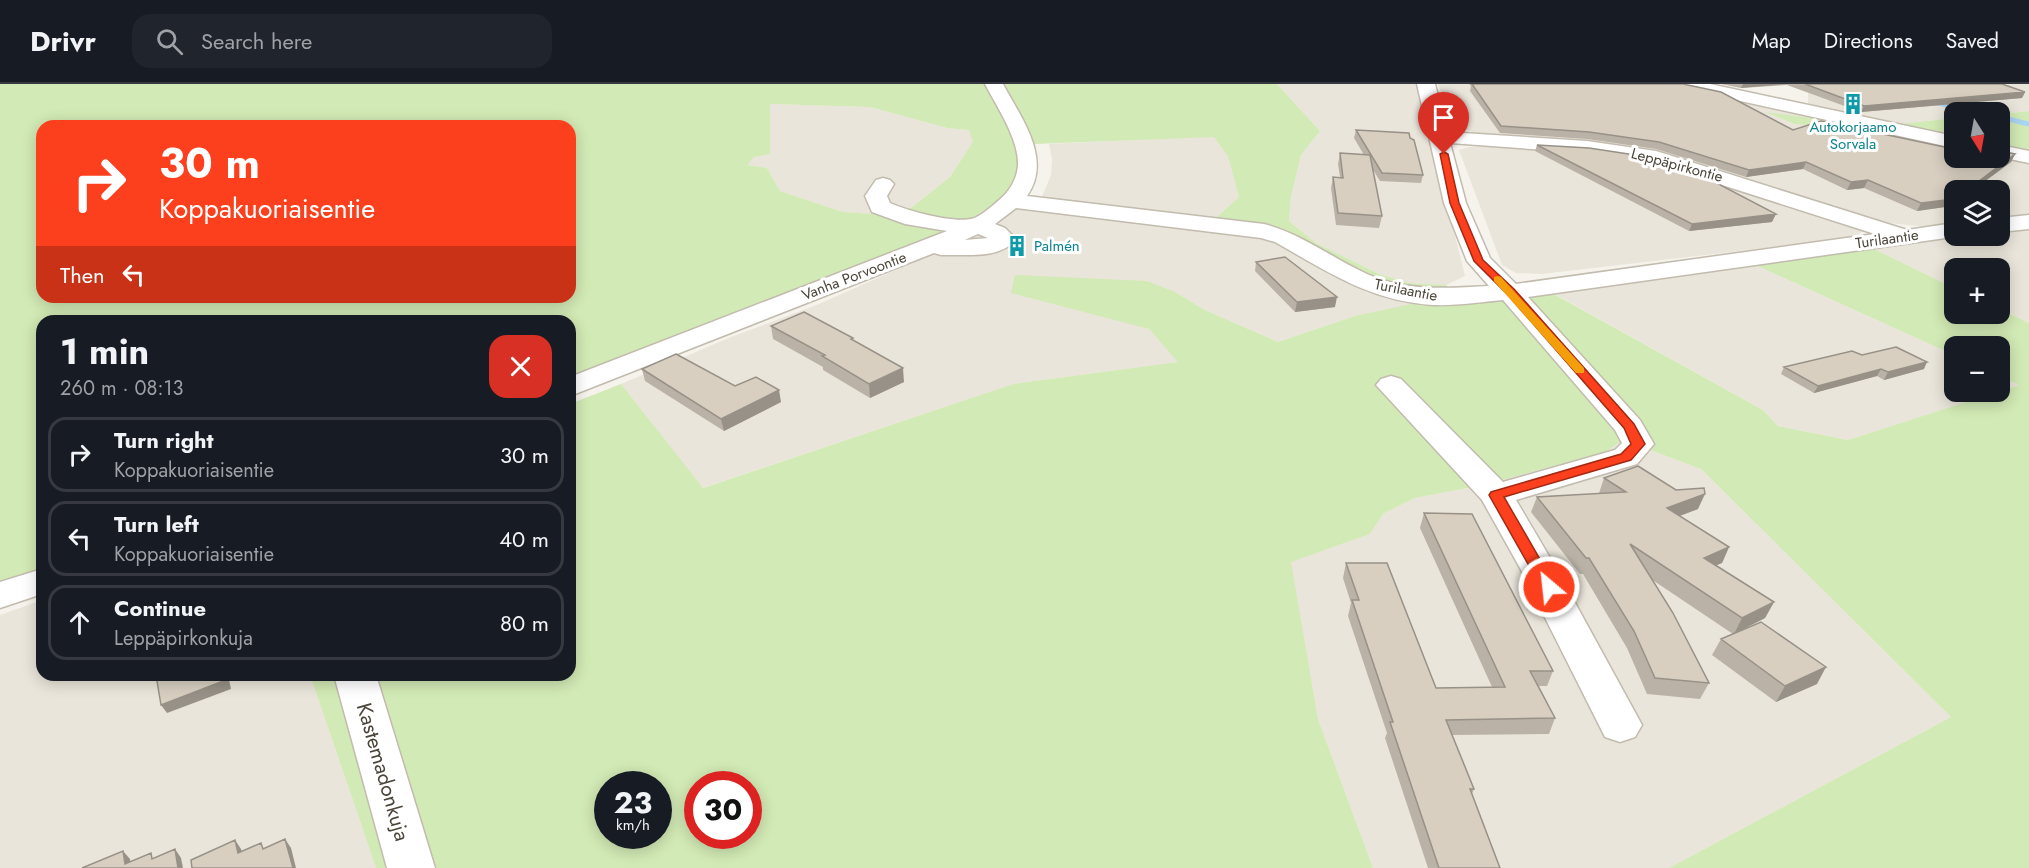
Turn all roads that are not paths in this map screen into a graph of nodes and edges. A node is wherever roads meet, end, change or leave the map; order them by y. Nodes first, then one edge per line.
1 (994, 84) edge
2 (1426, 84) edge
3 (1686, 84) edge
4 (1701, 97) edge
5 (1761, 102) junction
6 (1440, 137) junction
7 (1944, 140) edge
8 (2010, 153) edge
9 (2029, 157) edge
10 (883, 184) dead end
11 (1012, 201) junction
12 (2029, 222) edge
13 (2010, 224) edge
14 (974, 226) junction
15 (1944, 231) edge
16 (1906, 236) junction
17 (924, 249) junction
18 (1510, 292) junction
19 (576, 385) edge
20 (1391, 385) dead end
21 (1496, 495) junction
22 (36, 583) edge
23 (0, 595) edge
24 (357, 681) edge
25 (1620, 725) dead end
26 (411, 868) edge

1 - 11 street, Vanha Porvoontie
2 - 6 street
3 - 5 street
4 - 5 street
5 - 7 street
6 - 16 street, Leppäpirkontie
6 - 18 street
8 - 9 street
10 - 14 street
11 - 14 street, Vanha Porvoontie
11 - 18 street, Turilaantie
12 - 13 street
14 - 17 street, Vanha Porvoontie
14 - 17 street
15 - 16 street, Turilaantie
16 - 18 street, Turilaantie
17 - 19 street, Vanha Porvoontie
18 - 21 street
20 - 21 street
21 - 25 street
22 - 23 street
24 - 26 street, Kastemadonkuja

